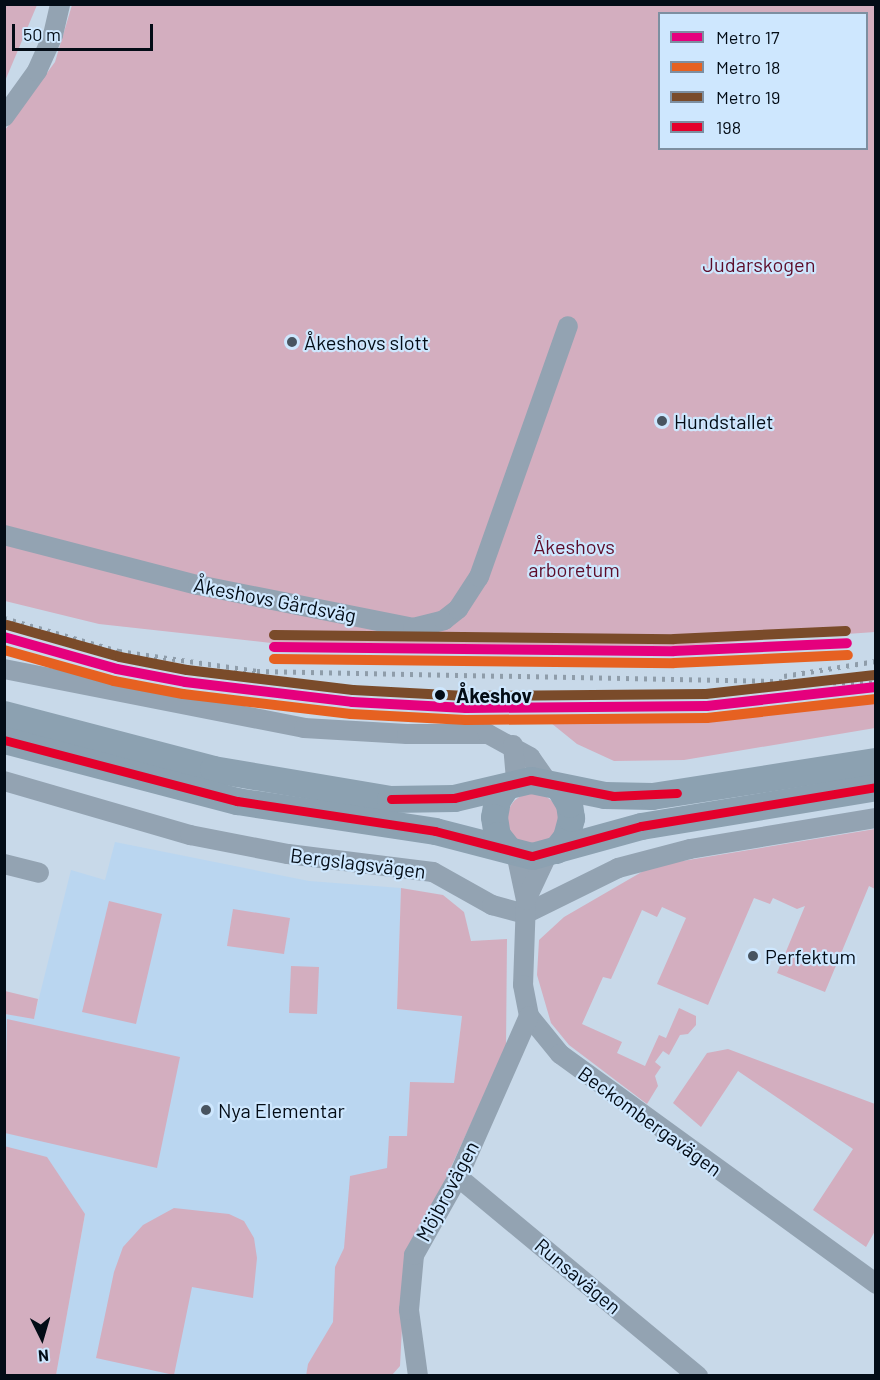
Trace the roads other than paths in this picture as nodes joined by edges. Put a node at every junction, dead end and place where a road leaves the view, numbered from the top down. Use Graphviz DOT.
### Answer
graph roads {
  1 [pos="60,4"];
  2 [pos="4,117"];
  3 [pos="568,326"];
  4 [pos="4,535"];
  5 [pos="4,669"];
  6 [pos="4,714"];
  7 [pos="4,740"];
  8 [pos="513,745"];
  9 [pos="876,761"];
  10 [pos="4,781"];
  11 [pos="553,783"];
  12 [pos="510,786"];
  13 [pos="876,787"];
  14 [pos="876,818"];
  15 [pos="512,851"];
  16 [pos="552,851"];
  17 [pos="4,864"];
  18 [pos="39,873"];
  19 [pos="525,907"];
  20 [pos="529,1016"];
  21 [pos="458,1177"];
  22 [pos="876,1284"];
  23 [pos="418,1376"];
  24 [pos="698,1376"];
  1 -- 2 [label="street"];
  3 -- 4 [label="street, Åkeshovs Gårdsväg"];
  5 -- 8 [label="street"];
  6 -- 12 [label="main road"];
  7 -- 15 [label="main road, Bergslagsvägen"];
  8 -- 11 [label="street"];
  8 -- 12 [label="street"];
  9 -- 11 [label="main road"];
  10 -- 19 [label="street, Bergslagsvägen"];
  11 -- 12 [label="main road"];
  11 -- 16 [label="main road"];
  12 -- 15 [label="main road"];
  13 -- 16 [label="main road, Bergslagsvägen"];
  14 -- 19 [label="street"];
  15 -- 16 [label="main road, Bergslagsvägen"];
  15 -- 19 [label="street"];
  16 -- 19 [label="street"];
  17 -- 18 [label="street"];
  19 -- 20 [label="street"];
  20 -- 21 [label="street, Möjbrovägen"];
  20 -- 22 [label="street, Beckombergavägen"];
  21 -- 23 [label="street, Möjbrovägen"];
  21 -- 24 [label="street, Runsavägen"];
}
